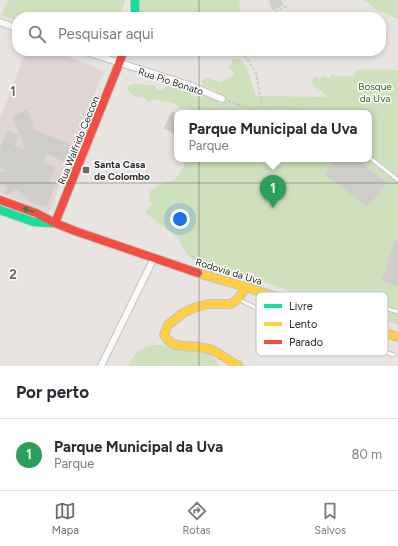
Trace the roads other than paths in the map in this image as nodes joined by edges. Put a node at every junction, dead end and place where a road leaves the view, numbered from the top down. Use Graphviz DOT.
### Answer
graph roads {
  1 [pos="135,0"];
  2 [pos="135,12"];
  3 [pos="0,22"];
  4 [pos="12,26"];
  5 [pos="97,56"];
  6 [pos="122,56"];
  7 [pos="119,64"];
  8 [pos="222,98"];
  9 [pos="372,159"];
  10 [pos="398,180"];
  11 [pos="0,200"];
  12 [pos="0,210"];
  13 [pos="55,223"];
  14 [pos="154,258"];
  15 [pos="246,287"];
  16 [pos="261,292"];
  17 [pos="238,299"];
  18 [pos="256,308"];
  19 [pos="388,309"];
  20 [pos="398,312"];
  21 [pos="388,334"];
  22 [pos="398,337"];
  23 [pos="388,352"];
  24 [pos="394,354"];
  25 [pos="101,366"];
  26 [pos="239,366"];
  1 -- 2 [label="street"];
  3 -- 4 [label="street"];
  5 -- 7 [label="street, Rua Pio Bonato"];
  6 -- 7 [label="street, Rua Walfrido Ceccon"];
  7 -- 8 [label="street, Rua Pio Bonato"];
  7 -- 13 [label="street, Rua Walfrido Ceccon"];
  9 -- 10 [label="lane"];
  13 -- 11 [label="street, Rodovia da Uva, one-way"];
  12 -- 13 [label="street, Rodovia da Uva"];
  13 -- 14 [label="street, Rodovia da Uva"];
  14 -- 15 [label="street, Rodovia da Uva"];
  14 -- 25 [label="street"];
  15 -- 16 [label="street, Rodovia da Uva"];
  15 -- 17 [label="street"];
  17 -- 18 [label="lane"];
  17 -- 26 [label="street"];
  19 -- 20 [label="lane"];
  21 -- 22 [label="street, Rodovia da Uva"];
  23 -- 24 [label="lane"];
}
